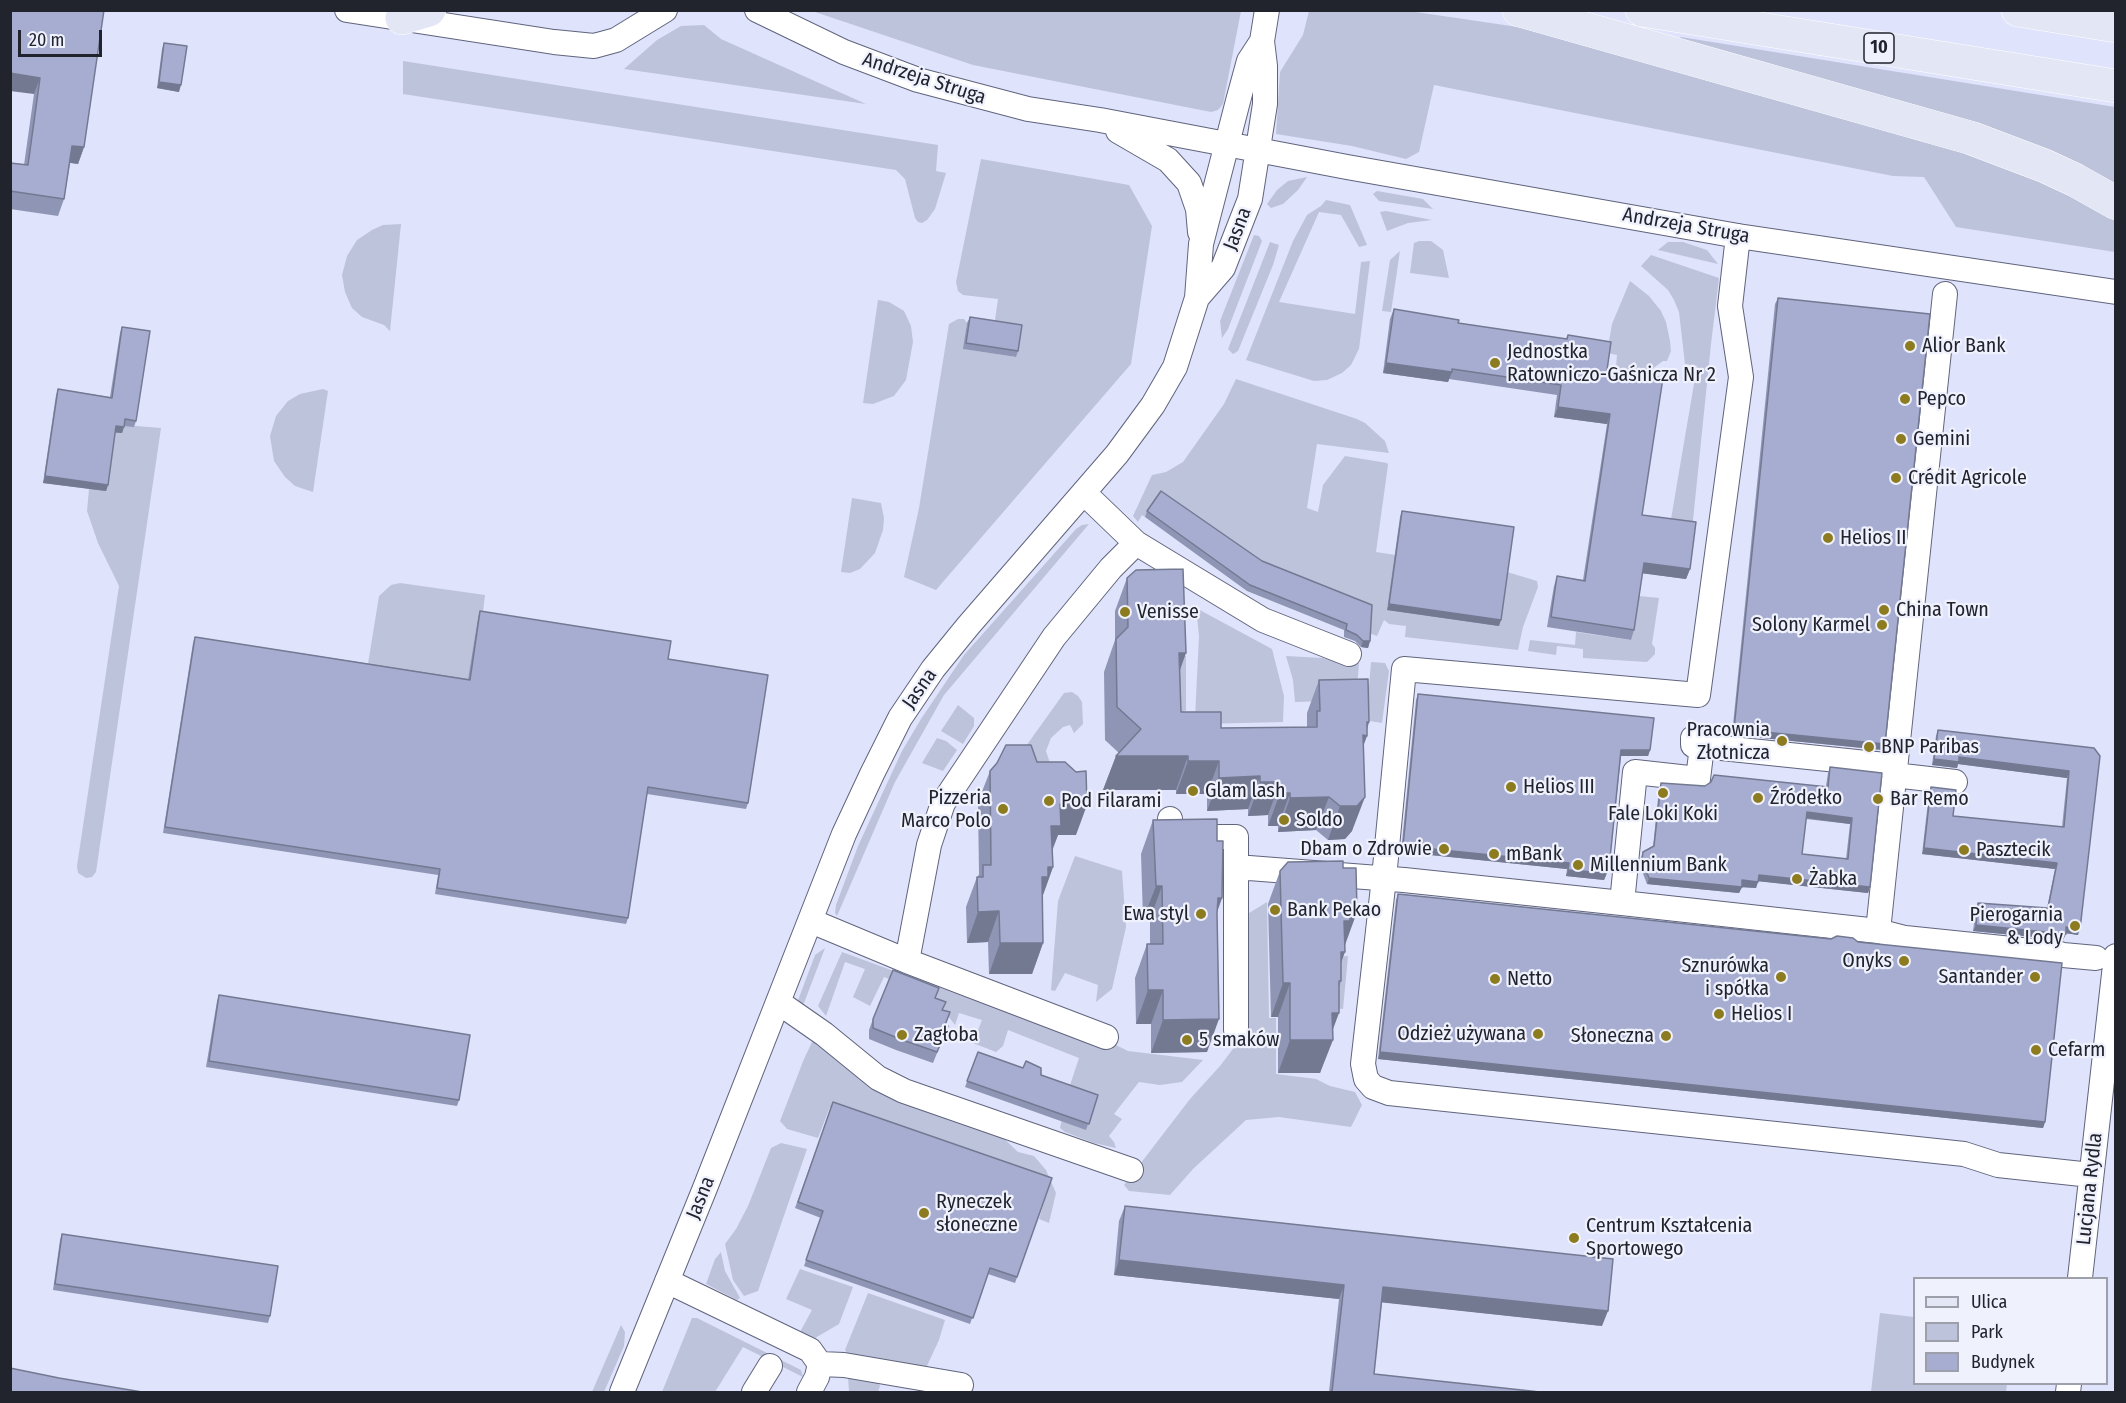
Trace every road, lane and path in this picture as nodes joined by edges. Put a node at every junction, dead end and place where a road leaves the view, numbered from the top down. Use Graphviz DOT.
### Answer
graph roads {
  1 [pos="347,10"];
  2 [pos="665,10"];
  3 [pos="757,10"];
  4 [pos="1267,10"];
  5 [pos="1519,10"];
  6 [pos="1642,10"];
  7 [pos="2018,10"];
  8 [pos="416,14"];
  9 [pos="2115,26"];
  10 [pos="1262,41"];
  11 [pos="2115,86"];
  12 [pos="1100,120"];
  13 [pos="1228,146"];
  14 [pos="1258,151"];
  15 [pos="2115,203"];
  16 [pos="1738,236"];
  17 [pos="1201,244"];
  18 [pos="2115,292"];
  19 [pos="1945,294"];
  20 [pos="1197,298"];
  21 [pos="1084,493"];
  22 [pos="1136,543"];
  23 [pos="1348,654"];
  24 [pos="1895,771"];
  25 [pos="1955,782"];
  26 [pos="1170,819"];
  27 [pos="1236,867"];
  28 [pos="1384,878"];
  29 [pos="1622,903"];
  30 [pos="811,921"];
  31 [pos="1878,931"];
  32 [pos="2106,957"];
  33 [pos="907,961"];
  34 [pos="778,1002"];
  35 [pos="1236,1030"];
  36 [pos="1106,1037"];
  37 [pos="2105,1147"];
  38 [pos="1131,1170"];
  39 [pos="2091,1175"];
  40 [pos="2080,1277"];
  41 [pos="667,1281"];
  42 [pos="820,1364"];
  43 [pos="770,1366"];
  44 [pos="961,1385"];
  45 [pos="622,1392"];
  46 [pos="754,1392"];
  47 [pos="809,1392"];
  1 -- 8 [label="street"];
  2 -- 8 [label="street"];
  3 -- 12 [label="street, Andrzeja Struga"];
  4 -- 10 [label="street"];
  5 -- 15 [label="main road"];
  6 -- 11 [label="main road, 10"];
  7 -- 9 [label="main road"];
  10 -- 13 [label="street"];
  10 -- 14 [label="street"];
  12 -- 13 [label="street, Andrzeja Struga"];
  12 -- 17 [label="street, Andrzeja Struga"];
  13 -- 14 [label="street, Andrzeja Struga"];
  13 -- 17 [label="street, Jasna"];
  14 -- 16 [label="street, Andrzeja Struga"];
  14 -- 20 [label="street, Jasna"];
  16 -- 18 [label="street, Andrzeja Struga"];
  16 -- 28 [label="street"];
  17 -- 20 [label="street, Jasna"];
  19 -- 24 [label="street"];
  20 -- 21 [label="street, Jasna"];
  21 -- 22 [label="street"];
  21 -- 30 [label="street, Jasna"];
  22 -- 23 [label="street"];
  22 -- 33 [label="street"];
  24 -- 25 [label="street"];
  24 -- 29 [label="street"];
  24 -- 31 [label="street"];
  26 -- 27 [label="street"];
  27 -- 28 [label="street"];
  27 -- 35 [label="street"];
  28 -- 29 [label="street"];
  28 -- 39 [label="street"];
  29 -- 31 [label="street"];
  30 -- 33 [label="street"];
  30 -- 34 [label="street, Jasna"];
  31 -- 32 [label="street"];
  32 -- 37 [label="street, Lucjana Rydla"];
  33 -- 36 [label="street"];
  34 -- 38 [label="street"];
  34 -- 41 [label="street, Jasna"];
  37 -- 39 [label="street, Lucjana Rydla"];
  39 -- 40 [label="street, Lucjana Rydla"];
  41 -- 42 [label="street"];
  41 -- 45 [label="street, Jasna"];
  42 -- 44 [label="street"];
  42 -- 47 [label="street"];
  43 -- 46 [label="street"];
}
